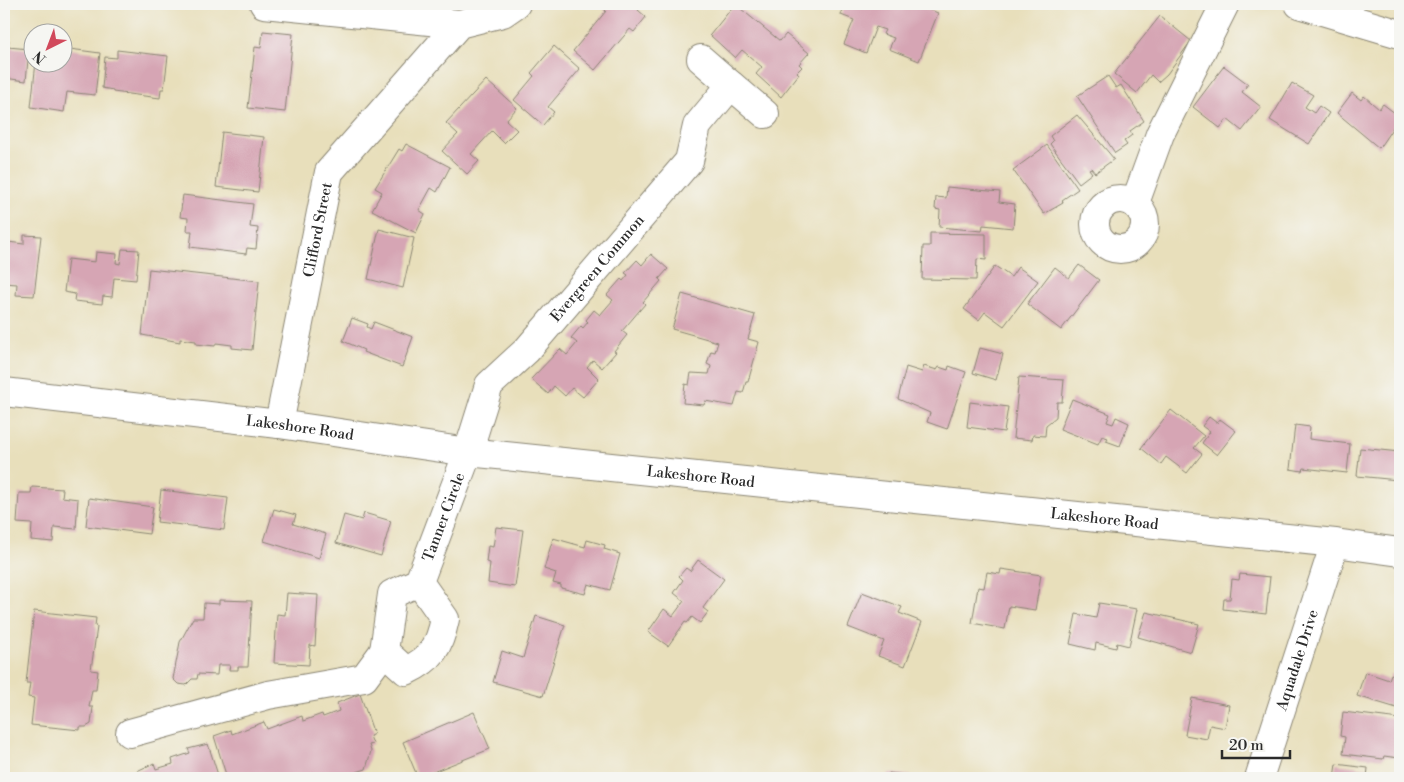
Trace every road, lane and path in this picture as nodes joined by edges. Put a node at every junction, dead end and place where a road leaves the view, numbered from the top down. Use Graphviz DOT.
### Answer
graph roads {
  1 [pos="264,4"];
  2 [pos="516,4"];
  3 [pos="1225,4"];
  4 [pos="1299,4"];
  5 [pos="459,24"];
  6 [pos="1400,34"];
  7 [pos="701,59"];
  8 [pos="732,85"];
  9 [pos="765,114"];
  10 [pos="1135,203"];
  11 [pos="4,392"];
  12 [pos="279,424"];
  13 [pos="468,452"];
  14 [pos="1335,543"];
  15 [pos="1400,552"];
  16 [pos="419,582"];
  17 [pos="384,651"];
  18 [pos="130,733"];
  19 [pos="1258,778"];
  1 -- 5 [label="street"];
  2 -- 5 [label="street"];
  3 -- 10 [label="street"];
  4 -- 6 [label="street"];
  5 -- 12 [label="street, Clifford Street"];
  7 -- 8 [label="street"];
  8 -- 9 [label="street"];
  8 -- 13 [label="street, Evergreen Common"];
  11 -- 12 [label="street, Lakeshore Road"];
  12 -- 13 [label="street, Lakeshore Road"];
  13 -- 14 [label="street, Lakeshore Road"];
  13 -- 16 [label="street, Tanner Circle"];
  14 -- 15 [label="street, Lakeshore Road"];
  14 -- 19 [label="street, Aquadale Drive"];
  16 -- 17 [label="street"];
  16 -- 17 [label="street"];
  17 -- 18 [label="street"];
}
